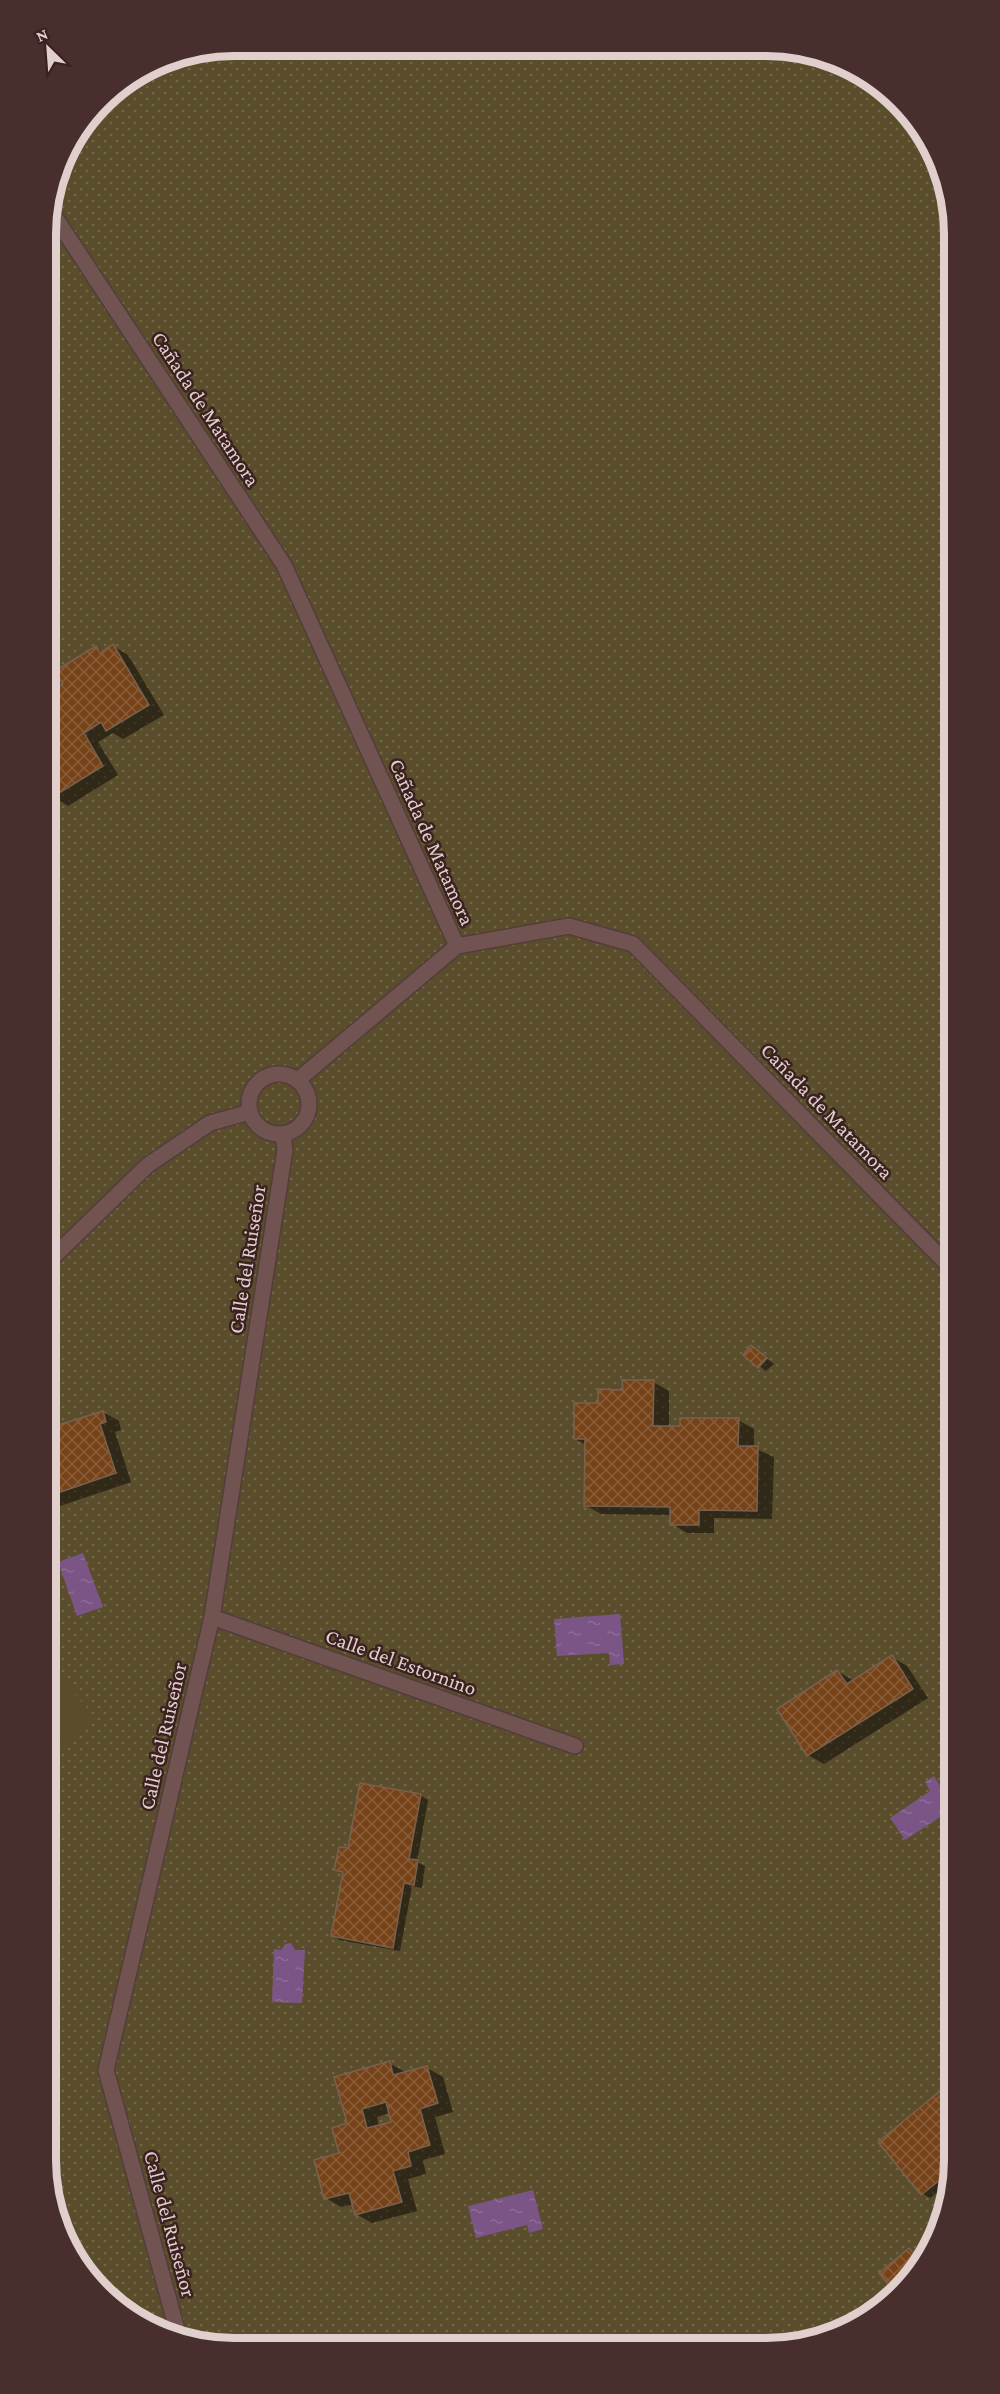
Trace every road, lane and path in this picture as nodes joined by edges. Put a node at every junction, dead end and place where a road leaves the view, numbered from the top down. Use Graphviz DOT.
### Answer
graph roads {
  1 [pos="56,219"];
  2 [pos="456,946"];
  3 [pos="299,1080"];
  4 [pos="250,1112"];
  5 [pos="283,1135"];
  6 [pos="56,1253"];
  7 [pos="944,1261"];
  8 [pos="212,1617"];
  9 [pos="575,1746"];
  10 [pos="178,2330"];
  1 -- 2 [label="street, Cañada de Matamora"];
  2 -- 3 [label="street"];
  2 -- 7 [label="street, Cañada de Matamora"];
  3 -- 4 [label="street"];
  3 -- 5 [label="street"];
  4 -- 5 [label="street"];
  4 -- 6 [label="street"];
  5 -- 8 [label="street, Calle del Ruiseñor"];
  8 -- 9 [label="street, Calle del Estornino"];
  8 -- 10 [label="street, Calle del Ruiseñor"];
}
